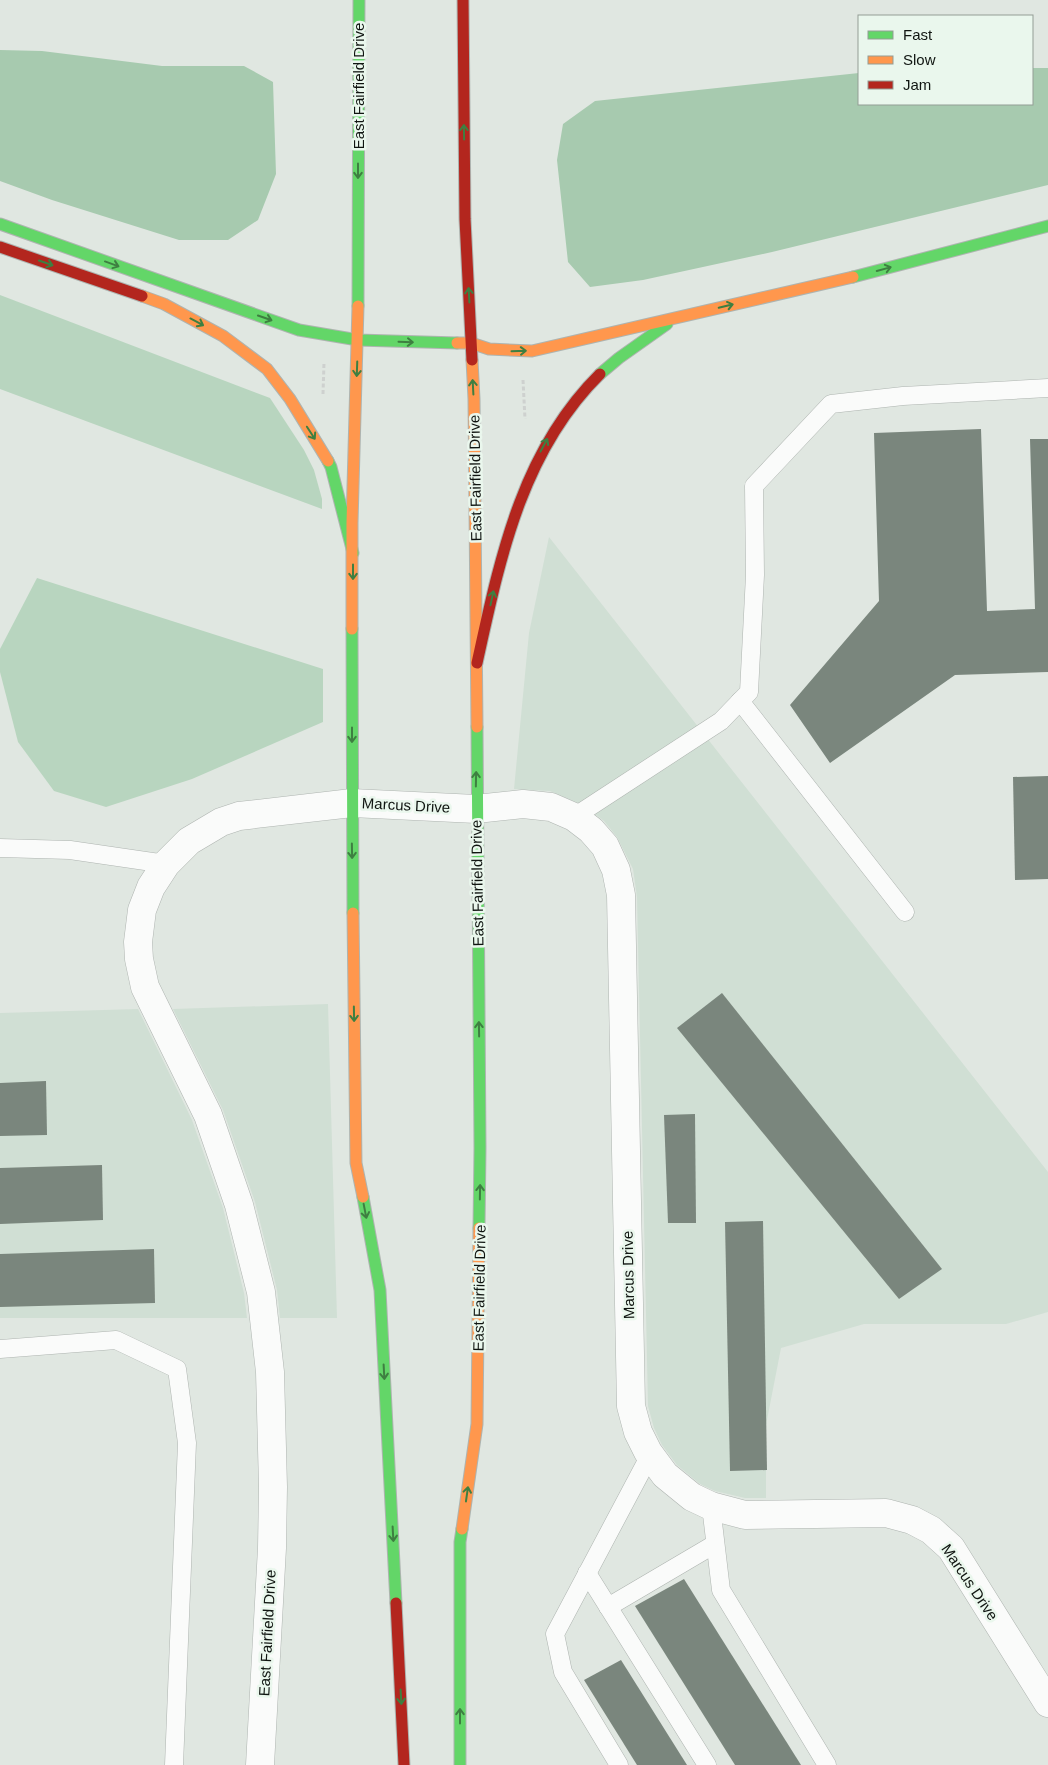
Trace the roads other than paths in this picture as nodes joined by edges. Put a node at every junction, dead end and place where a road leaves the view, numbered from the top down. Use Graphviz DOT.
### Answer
graph roads {
  1 [pos="359,0"];
  2 [pos="463,0"];
  3 [pos="0,224"];
  4 [pos="1048,226"];
  5 [pos="0,247"];
  6 [pos="679,317"];
  7 [pos="358,340"];
  8 [pos="471,343"];
  9 [pos="1048,388"];
  10 [pos="353,553"];
  11 [pos="478,663"];
  12 [pos="740,701"];
  13 [pos="352,802"];
  14 [pos="476,808"];
  15 [pos="574,817"];
  16 [pos="0,848"];
  17 [pos="166,864"];
  18 [pos="905,912"];
  19 [pos="0,1349"];
  20 [pos="650,1455"];
  21 [pos="711,1506"];
  22 [pos="715,1544"];
  23 [pos="587,1573"];
  24 [pos="608,1607"];
  25 [pos="1048,1703"];
  26 [pos="174,1765"];
  27 [pos="260,1765"];
  28 [pos="404,1765"];
  29 [pos="460,1765"];
  30 [pos="619,1765"];
  31 [pos="708,1765"];
  32 [pos="827,1765"];
  1 -- 7 [label="main road, East Fairfield Drive, one-way"];
  8 -- 2 [label="main road, East Fairfield Drive, one-way"];
  3 -- 7 [label="main road, one-way"];
  6 -- 4 [label="main road, one-way"];
  5 -- 10 [label="main road, one-way"];
  8 -- 6 [label="main road, one-way"];
  11 -- 6 [label="main road, one-way"];
  7 -- 8 [label="main road, one-way"];
  7 -- 10 [label="main road, East Fairfield Drive, one-way"];
  11 -- 8 [label="main road, East Fairfield Drive, one-way"];
  9 -- 12 [label="lane"];
  10 -- 13 [label="main road, East Fairfield Drive, one-way"];
  14 -- 11 [label="main road, East Fairfield Drive, one-way"];
  12 -- 15 [label="lane"];
  12 -- 18 [label="lane"];
  13 -- 14 [label="street, Marcus Drive"];
  13 -- 17 [label="street, East Fairfield Drive"];
  13 -- 28 [label="main road, East Fairfield Drive, one-way"];
  14 -- 15 [label="street, Marcus Drive"];
  29 -- 14 [label="main road, East Fairfield Drive, one-way"];
  15 -- 20 [label="street, Marcus Drive"];
  16 -- 17 [label="lane"];
  17 -- 27 [label="street, East Fairfield Drive"];
  19 -- 26 [label="lane"];
  20 -- 21 [label="street, Marcus Drive"];
  20 -- 23 [label="lane"];
  21 -- 22 [label="lane"];
  21 -- 25 [label="street, Marcus Drive"];
  22 -- 24 [label="lane"];
  22 -- 32 [label="lane"];
  23 -- 24 [label="lane"];
  23 -- 30 [label="lane"];
  24 -- 31 [label="lane"];
}
